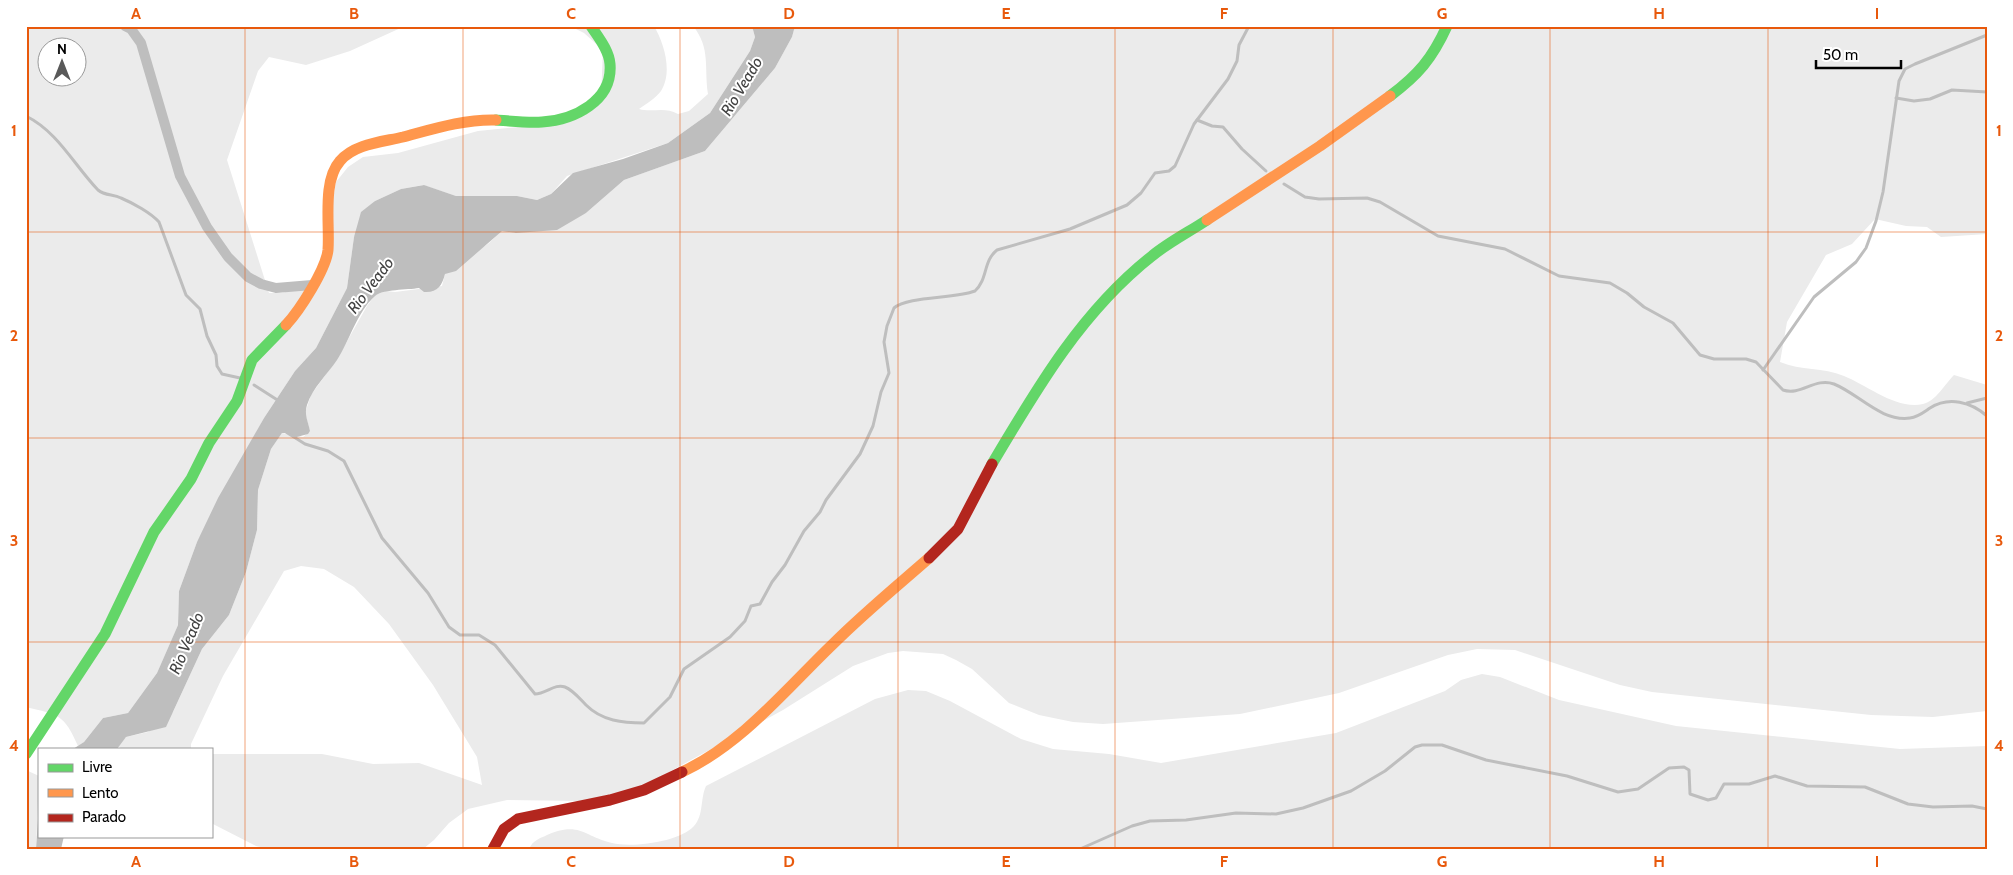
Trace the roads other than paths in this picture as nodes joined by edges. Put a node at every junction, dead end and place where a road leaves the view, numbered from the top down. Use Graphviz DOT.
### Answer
graph roads {
  1 [pos="125,26"];
  2 [pos="591,26"];
  3 [pos="1447,26"];
  4 [pos="312,285"];
  5 [pos="26,754"];
  6 [pos="493,849"];
  1 -- 4 [label="street"];
  2 -- 4 [label="street"];
  3 -- 6 [label="street"];
  4 -- 5 [label="street"];
}
